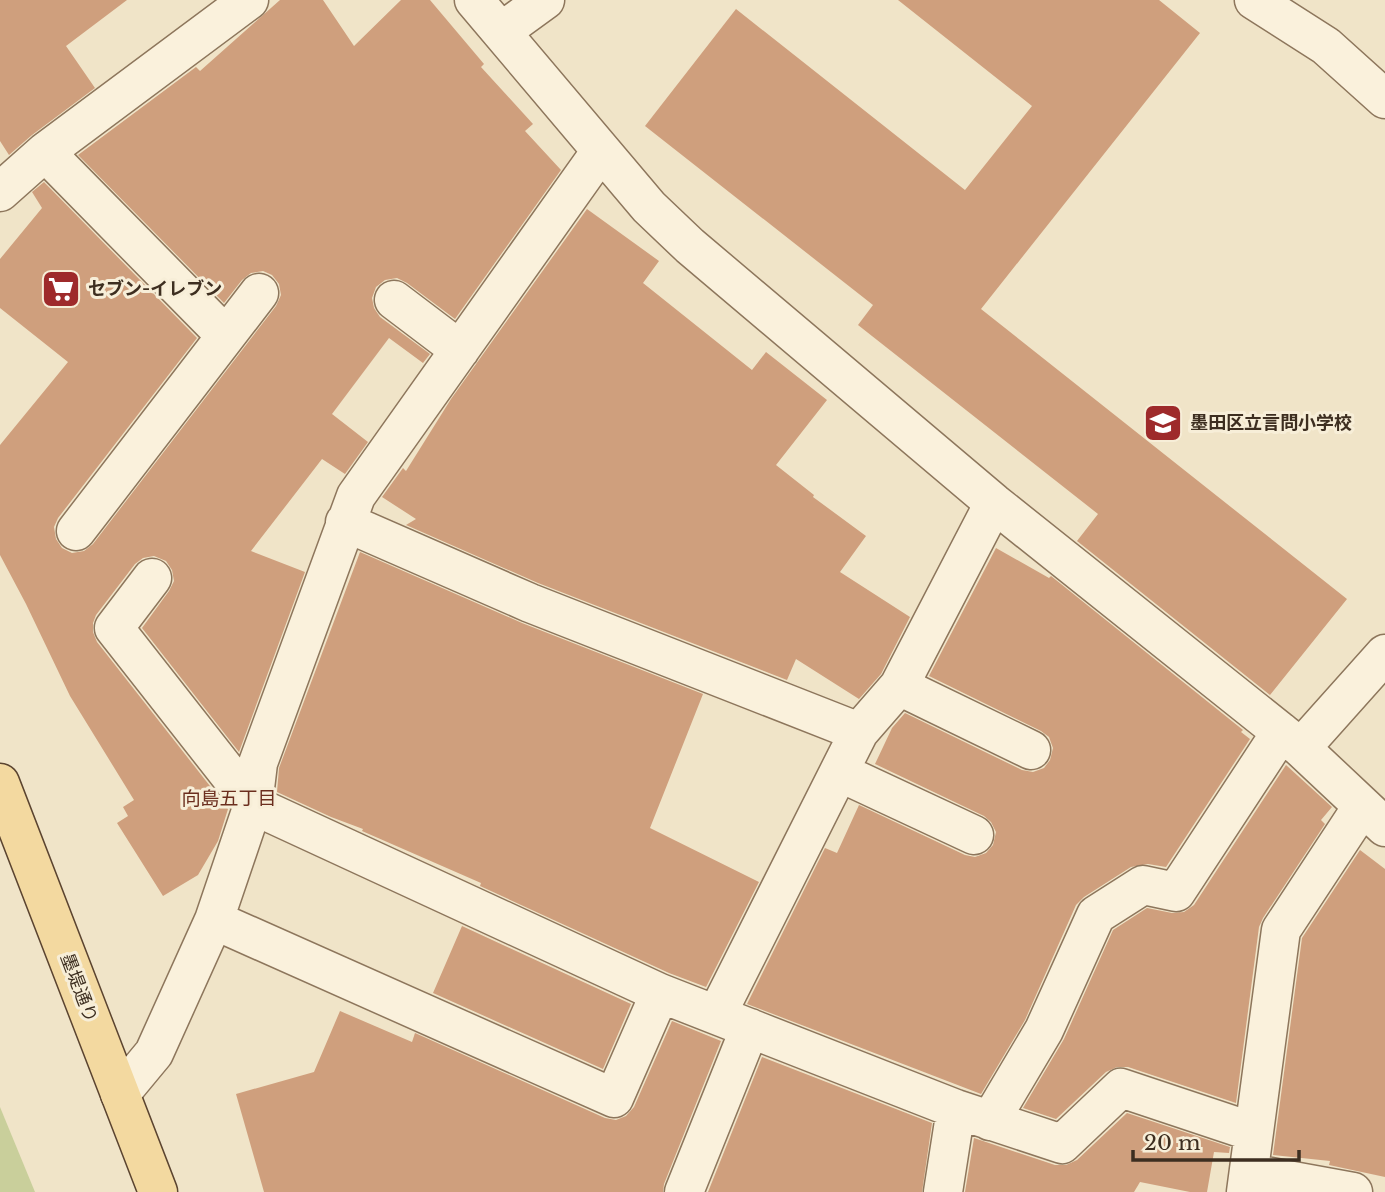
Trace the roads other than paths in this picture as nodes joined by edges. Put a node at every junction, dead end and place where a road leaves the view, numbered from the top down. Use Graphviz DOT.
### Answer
graph roads {
  1 [pos="249,0"];
  2 [pos="474,0"];
  3 [pos="545,0"];
  4 [pos="1254,0"];
  5 [pos="500,32"];
  6 [pos="1385,99"];
  7 [pos="601,151"];
  8 [pos="45,152"];
  9 [pos="0,192"];
  10 [pos="259,293"];
  11 [pos="394,300"];
  12 [pos="225,335"];
  13 [pos="460,350"];
  14 [pos="994,503"];
  15 [pos="345,522"];
  16 [pos="76,531"];
  17 [pos="152,578"];
  18 [pos="1385,654"];
  19 [pos="899,687"];
  20 [pos="859,732"];
  21 [pos="1291,740"];
  22 [pos="1031,750"];
  23 [pos="839,772"];
  24 [pos="0,783"];
  25 [pos="253,805"];
  26 [pos="1373,817"];
  27 [pos="974,835"];
  28 [pos="214,920"];
  29 [pos="660,993"];
  30 [pos="734,1021"];
  31 [pos="120,1094"];
  32 [pos="973,1115"];
  33 [pos="1253,1132"];
  34 [pos="1248,1183"];
  35 [pos="158,1192"];
  36 [pos="684,1192"];
  37 [pos="943,1192"];
  38 [pos="1353,1192"];
  1 -- 8 [label="street"];
  2 -- 5 [label="street"];
  3 -- 5 [label="street"];
  4 -- 6 [label="street"];
  5 -- 7 [label="street"];
  7 -- 13 [label="street"];
  7 -- 14 [label="street"];
  8 -- 9 [label="street"];
  8 -- 12 [label="street"];
  10 -- 12 [label="street"];
  11 -- 13 [label="street"];
  12 -- 16 [label="street"];
  13 -- 15 [label="street"];
  14 -- 19 [label="street"];
  14 -- 21 [label="street"];
  15 -- 20 [label="street"];
  15 -- 25 [label="street"];
  17 -- 25 [label="street"];
  18 -- 21 [label="street"];
  19 -- 20 [label="street"];
  19 -- 22 [label="street"];
  20 -- 23 [label="street"];
  21 -- 26 [label="street"];
  21 -- 32 [label="street"];
  23 -- 27 [label="street"];
  23 -- 30 [label="street"];
  24 -- 31 [label="main road, 墨堤通り"];
  25 -- 28 [label="street"];
  25 -- 29 [label="street"];
  26 -- 33 [label="street"];
  28 -- 29 [label="street"];
  28 -- 31 [label="street"];
  29 -- 30 [label="street"];
  30 -- 32 [label="street"];
  30 -- 36 [label="street"];
  31 -- 35 [label="main road, 墨堤通り"];
  32 -- 33 [label="street"];
  32 -- 37 [label="street"];
  33 -- 34 [label="street"];
  34 -- 38 [label="street"];
}
